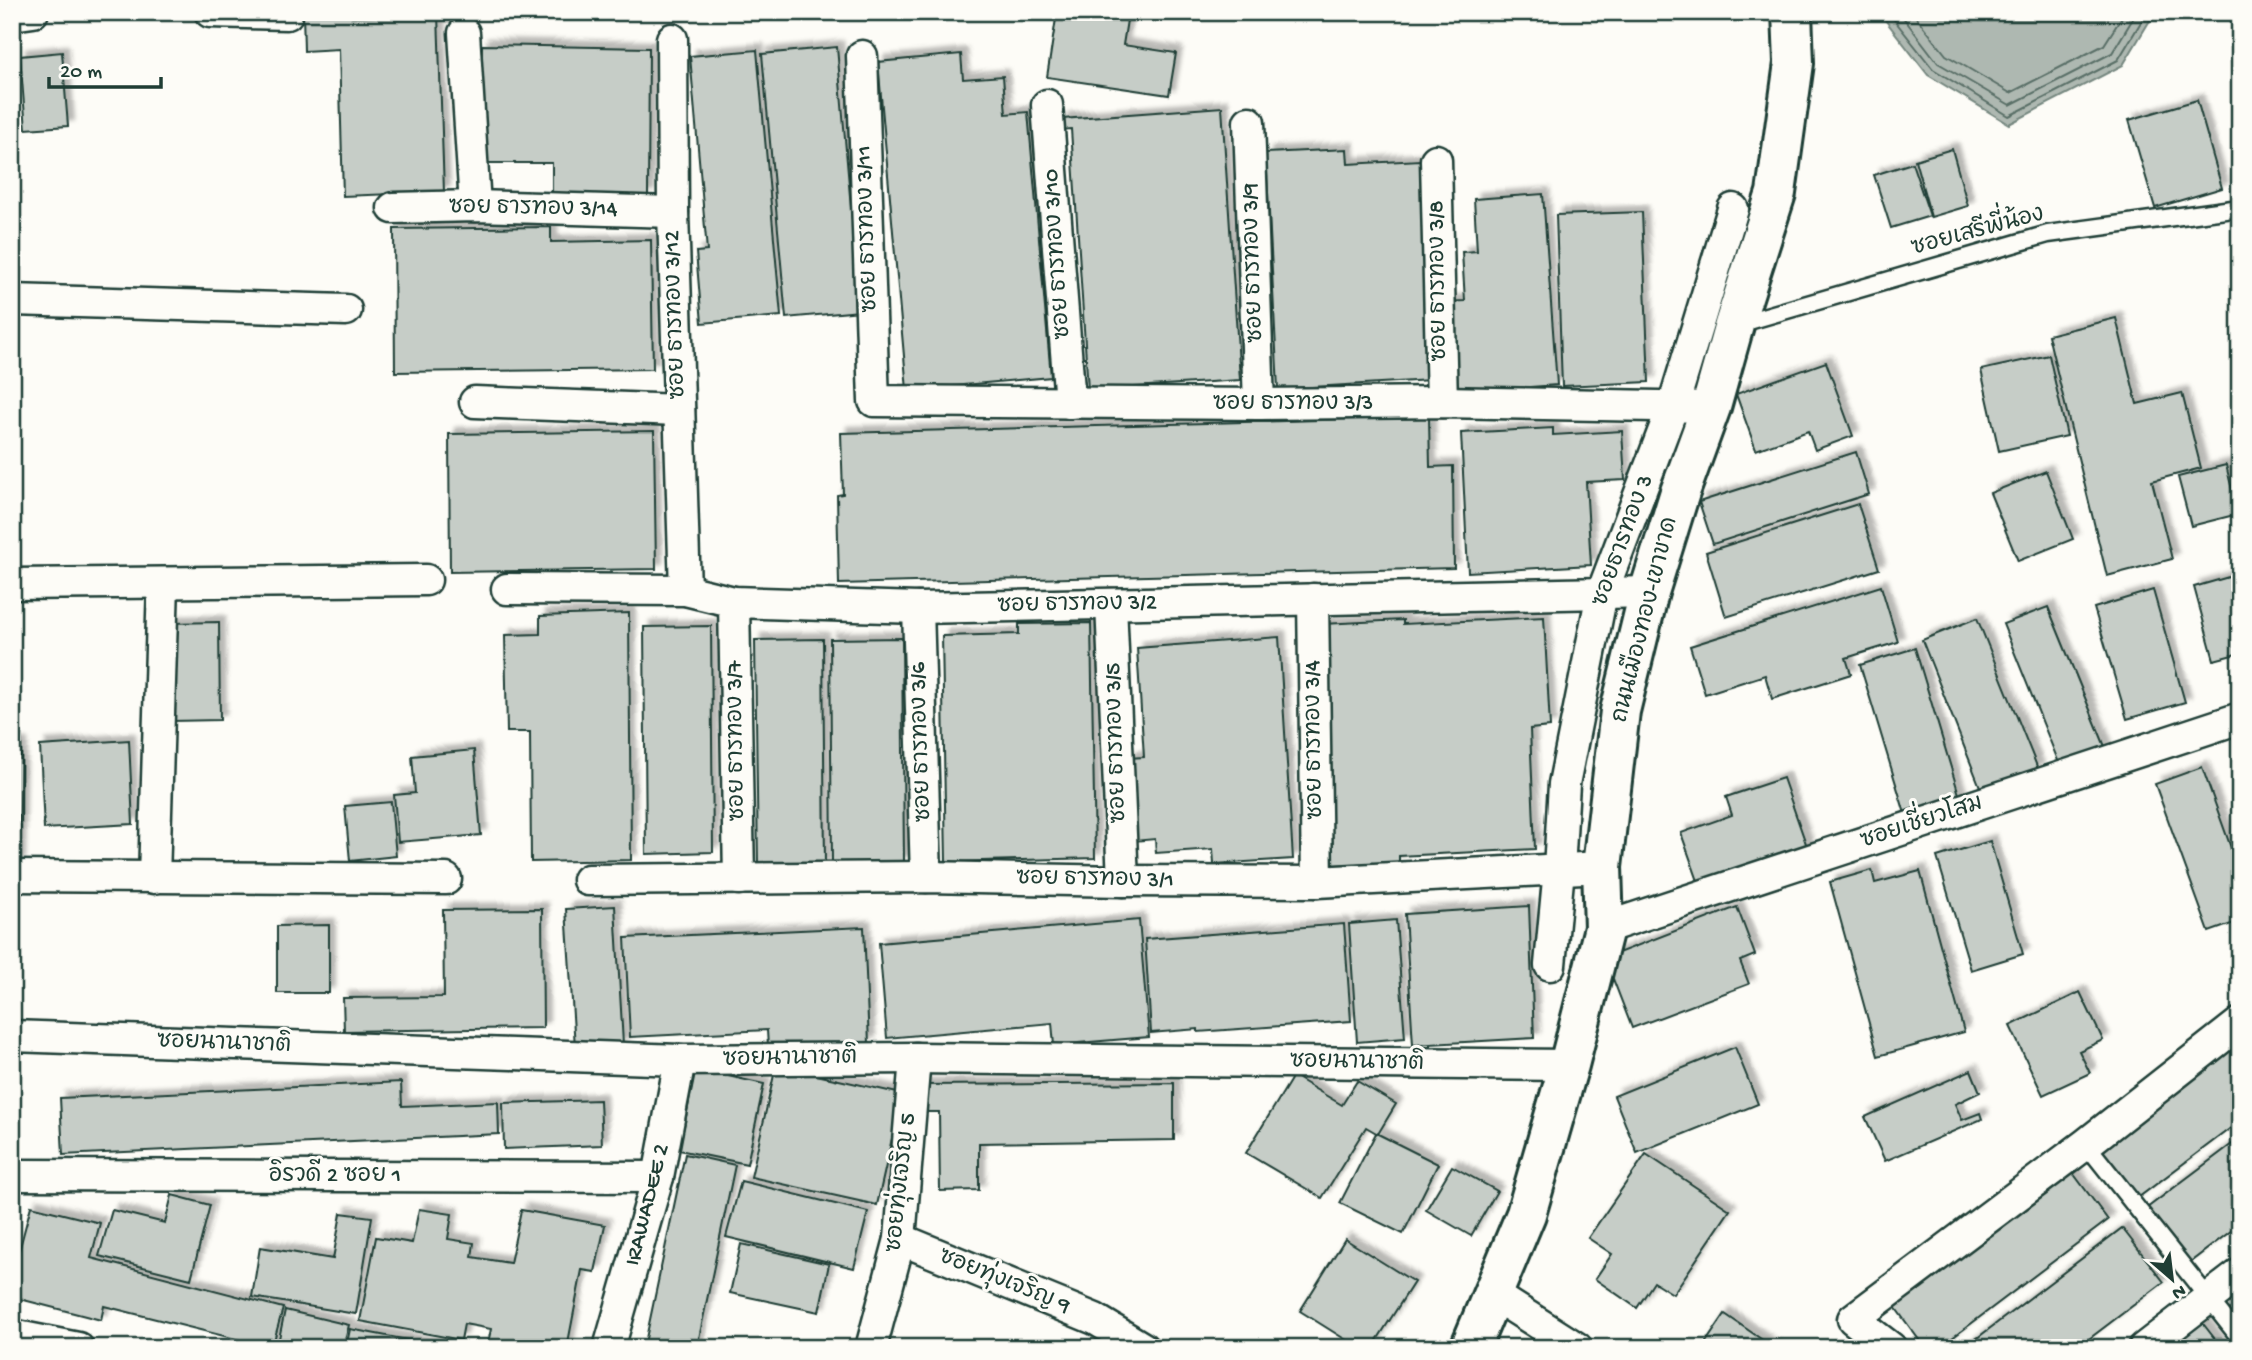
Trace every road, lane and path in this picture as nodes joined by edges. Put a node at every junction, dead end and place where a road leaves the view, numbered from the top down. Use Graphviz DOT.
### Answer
graph roads {
  1 [pos="33,12"];
  2 [pos="210,12"];
  3 [pos="1792,12"];
  4 [pos="287,14"];
  5 [pos="12,15"];
  6 [pos="464,33"];
  7 [pos="672,39"];
  8 [pos="862,57"];
  9 [pos="1047,105"];
  10 [pos="1249,122"];
  11 [pos="1436,160"];
  12 [pos="475,206"];
  13 [pos="393,208"];
  14 [pos="2240,208"];
  15 [pos="1733,209"];
  16 [pos="673,212"];
  17 [pos="12,300"];
  18 [pos="346,310"];
  19 [pos="1734,325"];
  20 [pos="874,401"];
  21 [pos="475,402"];
  22 [pos="1442,402"];
  23 [pos="1070,403"];
  24 [pos="1259,404"];
  25 [pos="1673,406"];
  26 [pos="1711,407"];
  27 [pos="679,410"];
  28 [pos="426,580"];
  29 [pos="163,583"];
  30 [pos="12,584"];
  31 [pos="507,589"];
  32 [pos="685,590"];
  33 [pos="1649,592"];
  34 [pos="1602,593"];
  35 [pos="1312,599"];
  36 [pos="734,602"];
  37 [pos="1111,604"];
  38 [pos="918,608"];
  39 [pos="2240,718"];
  40 [pos="1602,867"];
  41 [pos="1559,869"];
  42 [pos="12,876"];
  43 [pos="926,877"];
  44 [pos="154,878"];
  45 [pos="446,879"];
  46 [pos="739,879"];
  47 [pos="587,880"];
  48 [pos="1123,881"];
  49 [pos="1317,882"];
  50 [pos="1604,928"];
  51 [pos="1550,965"];
  52 [pos="2240,1023"];
  53 [pos="12,1036"];
  54 [pos="915,1058"];
  55 [pos="680,1060"];
  56 [pos="1569,1065"];
  57 [pos="2087,1144"];
  58 [pos="12,1175"];
  59 [pos="659,1177"];
  60 [pos="900,1239"];
  61 [pos="2240,1274"];
  62 [pos="1494,1295"];
  63 [pos="2209,1297"];
  64 [pos="12,1335"];
  65 [pos="2240,1338"];
  66 [pos="78,1348"];
  67 [pos="609,1348"];
  68 [pos="871,1348"];
  69 [pos="1143,1348"];
  70 [pos="1470,1348"];
  71 [pos="1577,1348"];
  72 [pos="1891,1348"];
  73 [pos="2144,1348"];
  1 -- 5 [label="street"];
  2 -- 4 [label="street"];
  3 -- 19 [label="street, ถนนเมืองทอง-เขาขาด"];
  6 -- 12 [label="street"];
  7 -- 16 [label="street, ซอย ธารทอง 3/12"];
  8 -- 20 [label="street, ซอย ธารทอง 3/11"];
  9 -- 23 [label="street, ซอย ธารทอง 3/10"];
  10 -- 24 [label="street, ซอย ธารทอง 3/9"];
  11 -- 22 [label="street, ซอย ธารทอง 3/8"];
  12 -- 13 [label="street, ซอย ธารทอง 3/14"];
  12 -- 16 [label="street, ซอย ธารทอง 3/14"];
  14 -- 19 [label="lane, ซอยเสรีพี่น้อง"];
  15 -- 25 [label="street, ซอยธารทอง 3"];
  16 -- 27 [label="street, ซอย ธารทอง 3/12"];
  17 -- 18 [label="street"];
  19 -- 26 [label="street, ถนนเมืองทอง-เขาขาด"];
  20 -- 23 [label="street, ซอย ธารทอง 3/3"];
  21 -- 27 [label="street"];
  22 -- 24 [label="street, ซอย ธารทอง 3/3"];
  22 -- 25 [label="street, ซอย ธารทอง 3/3"];
  23 -- 24 [label="street, ซอย ธารทอง 3/3"];
  25 -- 26 [label="street, ซอย ธารทอง 3/3"];
  25 -- 34 [label="street, ซอยธารทอง 3"];
  26 -- 33 [label="street, ถนนเมืองทอง-เขาขาด"];
  27 -- 32 [label="street, ซอย ธารทอง 3/12"];
  28 -- 29 [label="street"];
  29 -- 30 [label="street"];
  29 -- 44 [label="street"];
  31 -- 32 [label="street, ซอย ธารทอง 3/2"];
  32 -- 36 [label="street, ซอย ธารทอง 3/2"];
  33 -- 34 [label="street, ซอย ธารทอง 3/2"];
  33 -- 40 [label="street, ถนนเมืองทอง-เขาขาด"];
  34 -- 35 [label="street, ซอย ธารทอง 3/2"];
  34 -- 41 [label="street, ซอยธารทอง 3"];
  35 -- 37 [label="street, ซอย ธารทอง 3/2"];
  35 -- 49 [label="street, ซอย ธารทอง 3/4"];
  36 -- 38 [label="street, ซอย ธารทอง 3/2"];
  36 -- 46 [label="street, ซอย ธารทอง 3/7"];
  37 -- 38 [label="street, ซอย ธารทอง 3/2"];
  37 -- 48 [label="street, ซอย ธารทอง 3/5"];
  38 -- 43 [label="street, ซอย ธารทอง 3/6"];
  39 -- 50 [label="street, ซอยเชี่ยวโสม"];
  40 -- 41 [label="street, ซอย ธารทอง 3/1"];
  40 -- 50 [label="street, ถนนเมืองทอง-เขาขาด"];
  41 -- 49 [label="street, ซอย ธารทอง 3/1"];
  41 -- 51 [label="street, ซอยธารทอง 3"];
  42 -- 44 [label="street"];
  43 -- 46 [label="street, ซอย ธารทอง 3/1"];
  43 -- 48 [label="street, ซอย ธารทอง 3/1"];
  44 -- 45 [label="street"];
  46 -- 47 [label="street, ซอย ธารทอง 3/1"];
  48 -- 49 [label="street, ซอย ธารทอง 3/1"];
  50 -- 56 [label="street, ถนนเมืองทอง-เขาขาด"];
  52 -- 57 [label="street"];
  53 -- 55 [label="street, ซอยนานาชาติ"];
  54 -- 55 [label="street, ซอยนานาชาติ"];
  54 -- 56 [label="street, ซอยนานาชาติ"];
  54 -- 60 [label="street, ซอยทุ่งเจริญ 5"];
  55 -- 59 [label="street, IRAWADEE 2"];
  56 -- 62 [label="street, ถนนเมืองทอง-เขาขาด"];
  57 -- 63 [label="lane"];
  57 -- 72 [label="street"];
  58 -- 59 [label="street, อิรวดี 2 ซอย 1"];
  59 -- 67 [label="street, IRAWADEE 2"];
  60 -- 68 [label="street, ซอยทุ่งเจริญ 5"];
  60 -- 69 [label="street, ซอยทุ่งเจริญ 9"];
  61 -- 63 [label="street"];
  62 -- 70 [label="street, ถนนเมืองทอง-เขาขาด"];
  62 -- 71 [label="street"];
  63 -- 65 [label="lane"];
  63 -- 73 [label="street"];
  64 -- 66 [label="street"];
}
